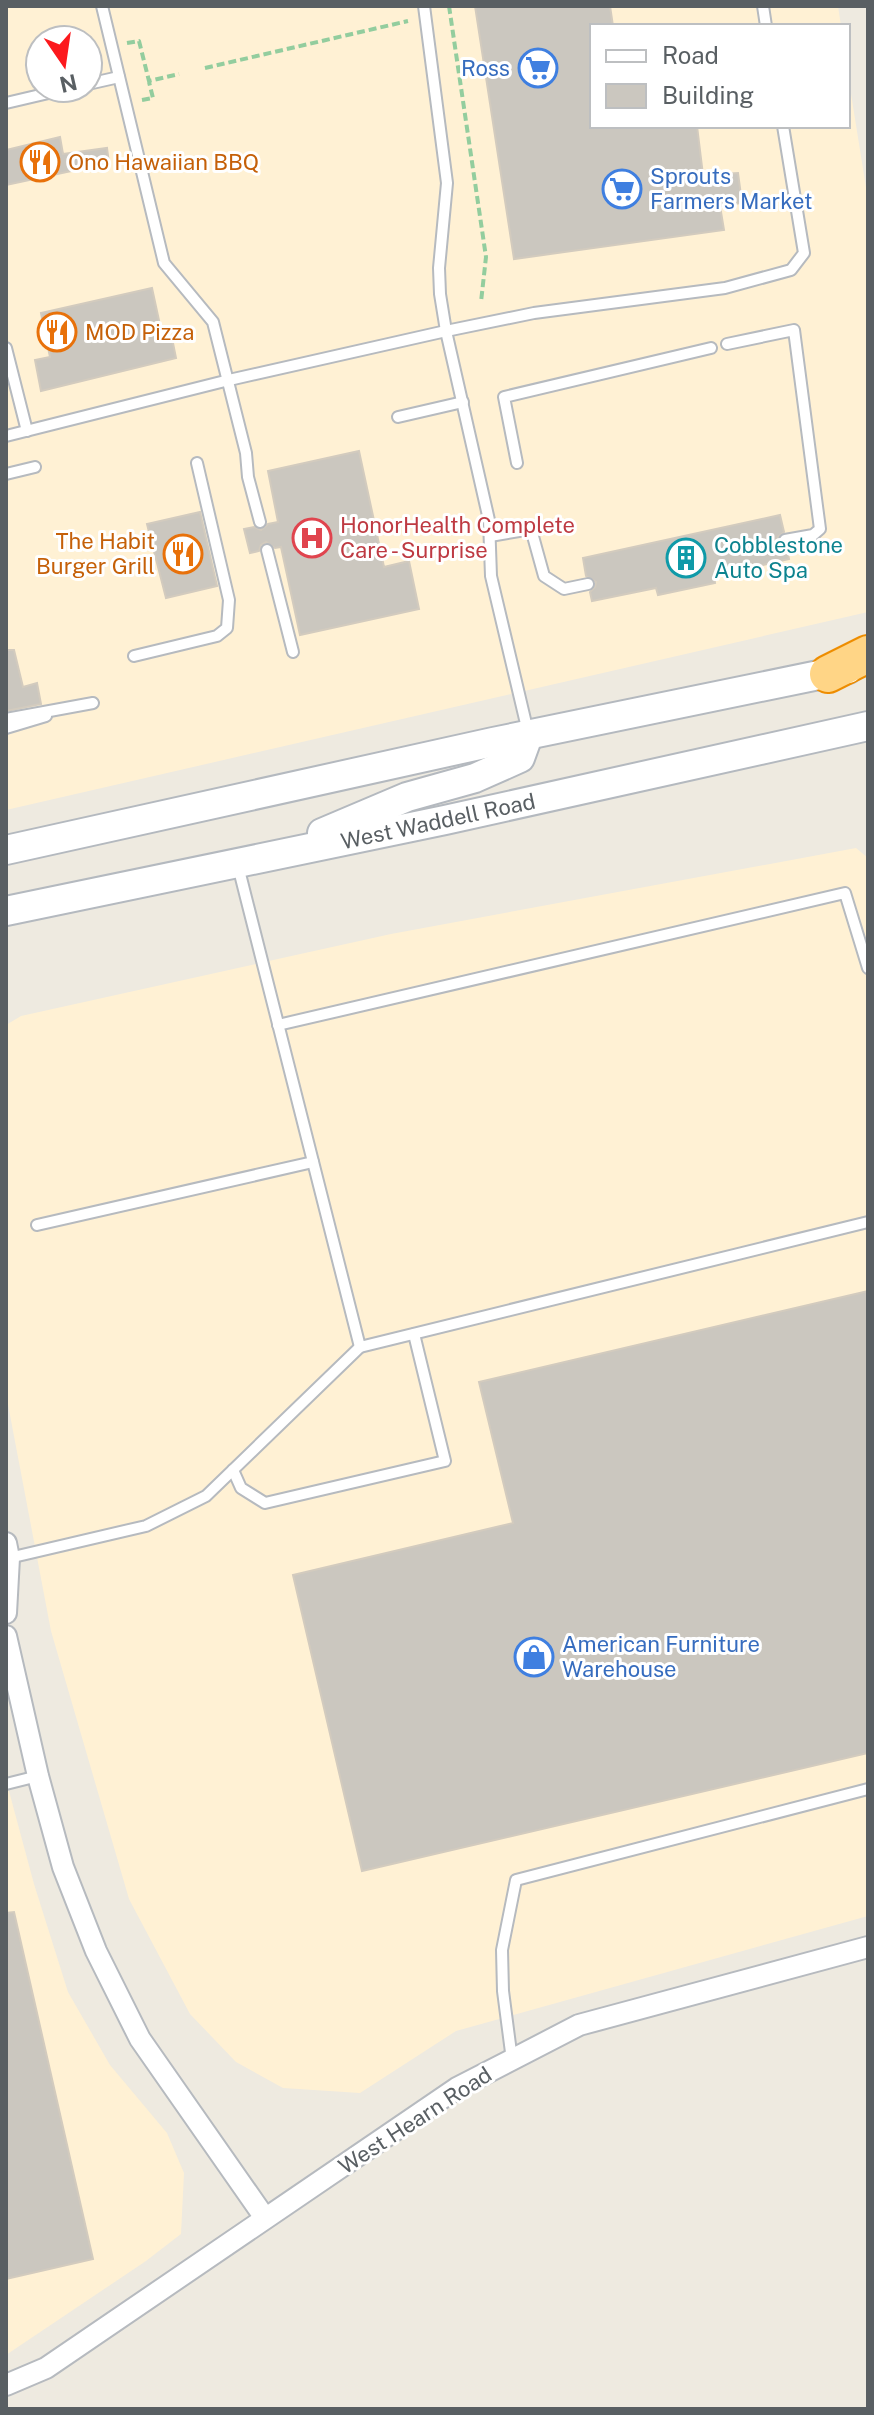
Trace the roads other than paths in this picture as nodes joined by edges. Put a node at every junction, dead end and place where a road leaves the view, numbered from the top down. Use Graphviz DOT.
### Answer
graph roads {
  1 [pos="102,6"];
  2 [pos="424,6"];
  3 [pos="119,77"];
  4 [pos="104,80"];
  5 [pos="783,128"];
  6 [pos="446,331"];
  7 [pos="727,344"];
  8 [pos="6,348"];
  9 [pos="711,348"];
  10 [pos="229,380"];
  11 [pos="12,393"];
  12 [pos="463,402"];
  13 [pos="398,417"];
  14 [pos="27,431"];
  15 [pos="6,436"];
  16 [pos="197,463"];
  17 [pos="517,463"];
  18 [pos="35,467"];
  19 [pos="6,474"];
  20 [pos="260,522"];
  21 [pos="490,536"];
  22 [pos="785,540"];
  23 [pos="267,550"];
  24 [pos="588,584"];
  25 [pos="293,652"];
  26 [pos="868,654"];
  27 [pos="134,656"];
  28 [pos="868,665"];
  29 [pos="828,674"];
  30 [pos="93,703"];
  31 [pos="61,710"];
  32 [pos="6,719"];
  33 [pos="868,726"];
  34 [pos="6,728"];
  35 [pos="528,736"];
  36 [pos="6,850"];
  37 [pos="267,858"];
  38 [pos="237,864"];
  39 [pos="6,911"];
  40 [pos="868,968"];
  41 [pos="278,1025"];
  42 [pos="313,1162"];
  43 [pos="868,1222"];
  44 [pos="37,1225"];
  45 [pos="414,1334"];
  46 [pos="360,1347"];
  47 [pos="233,1470"];
  48 [pos="7,1553"];
  49 [pos="6,1613"];
  50 [pos="6,1636"];
  51 [pos="38,1776"];
  52 [pos="6,1784"];
  53 [pos="868,1789"];
  54 [pos="868,1947"];
  55 [pos="512,2060"];
  56 [pos="265,2218"];
  57 [pos="6,2385"];
  1 -- 3 [label="lane"];
  2 -- 6 [label="lane"];
  3 -- 4 [label="lane"];
  3 -- 10 [label="lane"];
  5 -- 6 [label="lane"];
  6 -- 10 [label="lane"];
  6 -- 12 [label="lane"];
  7 -- 22 [label="lane"];
  8 -- 11 [label="lane"];
  9 -- 17 [label="lane"];
  10 -- 14 [label="lane"];
  10 -- 20 [label="lane"];
  11 -- 14 [label="lane"];
  12 -- 13 [label="lane"];
  12 -- 21 [label="lane"];
  14 -- 15 [label="lane"];
  16 -- 27 [label="lane"];
  18 -- 19 [label="lane"];
  21 -- 24 [label="lane"];
  21 -- 35 [label="lane"];
  23 -- 25 [label="lane"];
  26 -- 29 [label="highway"];
  28 -- 29 [label="main road"];
  29 -- 35 [label="main road"];
  30 -- 31 [label="lane"];
  31 -- 32 [label="lane"];
  31 -- 34 [label="lane"];
  33 -- 37 [label="main road, West Waddell Road"];
  35 -- 36 [label="main road"];
  35 -- 37 [label="main road"];
  37 -- 38 [label="main road, West Waddell Road"];
  38 -- 39 [label="main road, West Waddell Road"];
  38 -- 41 [label="lane"];
  40 -- 41 [label="lane"];
  41 -- 42 [label="lane"];
  42 -- 44 [label="lane"];
  42 -- 46 [label="lane"];
  43 -- 45 [label="lane"];
  45 -- 46 [label="lane"];
  45 -- 47 [label="lane"];
  46 -- 47 [label="lane"];
  47 -- 48 [label="lane"];
  48 -- 49 [label="street"];
  50 -- 51 [label="street"];
  51 -- 52 [label="lane"];
  51 -- 56 [label="street"];
  53 -- 55 [label="lane"];
  54 -- 55 [label="street, West Hearn Road"];
  55 -- 56 [label="street, West Hearn Road"];
  56 -- 57 [label="street, West Hearn Road"];
}
